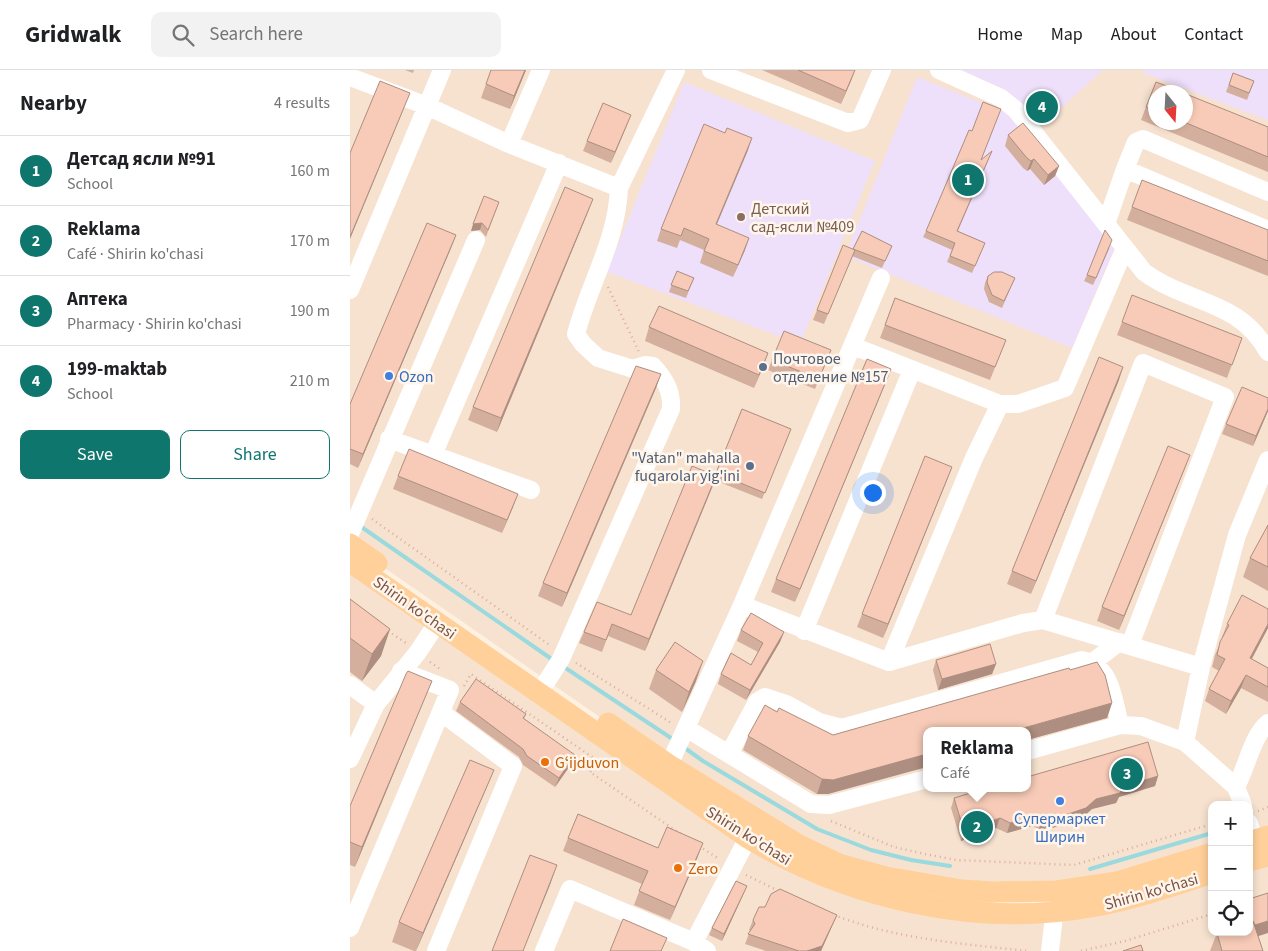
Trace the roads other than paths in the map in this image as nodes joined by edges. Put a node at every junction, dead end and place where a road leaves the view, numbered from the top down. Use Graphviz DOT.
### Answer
graph roads {
  1 [pos="442,70"];
  2 [pos="541,70"];
  3 [pos="676,70"];
  4 [pos="711,70"];
  5 [pos="882,70"];
  6 [pos="939,70"];
  7 [pos="350,77"];
  8 [pos="427,106"];
  9 [pos="509,144"];
  10 [pos="559,163"];
  11 [pos="1125,169"];
  12 [pos="619,188"];
  13 [pos="1268,192"];
  14 [pos="1106,224"];
  15 [pos="1268,230"];
  16 [pos="476,240"];
  17 [pos="1125,248"];
  18 [pos="881,278"];
  19 [pos="350,290"];
  20 [pos="852,346"];
  21 [pos="1268,352"];
  22 [pos="912,370"];
  23 [pos="1000,404"];
  24 [pos="389,440"];
  25 [pos="433,455"];
  26 [pos="1268,460"];
  27 [pos="531,490"];
  28 [pos="350,534"];
  29 [pos="350,544"];
  30 [pos="350,562"];
  31 [pos="742,605"];
  32 [pos="1043,620"];
  33 [pos="437,623"];
  34 [pos="804,631"];
  35 [pos="1124,643"];
  36 [pos="889,662"];
  37 [pos="1093,662"];
  38 [pos="557,666"];
  39 [pos="1201,667"];
  40 [pos="401,671"];
  41 [pos="350,685"];
  42 [pos="376,704"];
  43 [pos="442,714"];
  44 [pos="1268,723"];
  45 [pos="1120,725"];
  46 [pos="686,730"];
  47 [pos="1185,742"];
  48 [pos="1031,750"];
  49 [pos="730,754"];
  50 [pos="350,759"];
  51 [pos="665,771"];
  52 [pos="923,780"];
  53 [pos="1236,787"];
  54 [pos="1241,801"];
  55 [pos="752,829"];
  56 [pos="1208,854"];
  57 [pos="1208,874"];
  58 [pos="1056,902"];
  59 [pos="350,928"];
  60 [pos="700,946"];
  61 [pos="436,951"];
  62 [pos="544,951"];
  63 [pos="1050,951"];
  1 -- 8 [label="street"];
  2 -- 9 [label="street"];
  3 -- 12 [label="street"];
  4 -- 5 [label="street"];
  6 -- 14 [label="street"];
  7 -- 8 [label="street"];
  8 -- 9 [label="street"];
  8 -- 19 [label="street"];
  9 -- 10 [label="street"];
  10 -- 12 [label="street"];
  10 -- 25 [label="street"];
  11 -- 13 [label="street"];
  11 -- 14 [label="street"];
  11 -- 15 [label="street"];
  12 -- 38 [label="street"];
  14 -- 17 [label="street"];
  16 -- 24 [label="street"];
  17 -- 21 [label="street"];
  17 -- 23 [label="street"];
  18 -- 20 [label="street"];
  20 -- 22 [label="street"];
  20 -- 31 [label="street"];
  22 -- 23 [label="street"];
  22 -- 34 [label="street"];
  23 -- 36 [label="street"];
  24 -- 25 [label="street"];
  24 -- 28 [label="street"];
  25 -- 27 [label="street"];
  26 -- 39 [label="street"];
  29 -- 38 [label="main road, Shirin ko'chasi"];
  30 -- 33 [label="main road, Shirin ko'chasi"];
  31 -- 34 [label="street"];
  31 -- 46 [label="street"];
  32 -- 35 [label="street"];
  32 -- 35 [label="street"];
  32 -- 36 [label="street"];
  33 -- 40 [label="street"];
  33 -- 51 [label="main road, Shirin ko'chasi"];
  34 -- 36 [label="street"];
  35 -- 37 [label="street"];
  35 -- 39 [label="street"];
  37 -- 45 [label="street"];
  37 -- 49 [label="street"];
  38 -- 51 [label="main road, Shirin ko'chasi"];
  39 -- 47 [label="street"];
  40 -- 42 [label="street"];
  40 -- 43 [label="street"];
  41 -- 42 [label="street"];
  42 -- 50 [label="street"];
  43 -- 59 [label="street"];
  43 -- 61 [label="street"];
  44 -- 53 [label="street"];
  45 -- 47 [label="street"];
  45 -- 48 [label="street"];
  46 -- 49 [label="street"];
  46 -- 51 [label="street"];
  47 -- 53 [label="street"];
  49 -- 52 [label="street"];
  51 -- 55 [label="main road, Shirin ko'chasi"];
  53 -- 54 [label="street"];
  55 -- 58 [label="main road, Shirin ko'chasi"];
  55 -- 60 [label="street"];
  56 -- 58 [label="main road, Shirin ko'chasi"];
  57 -- 58 [label="main road, Shirin ko'chasi"];
  58 -- 63 [label="street"];
  60 -- 62 [label="street"];
}
